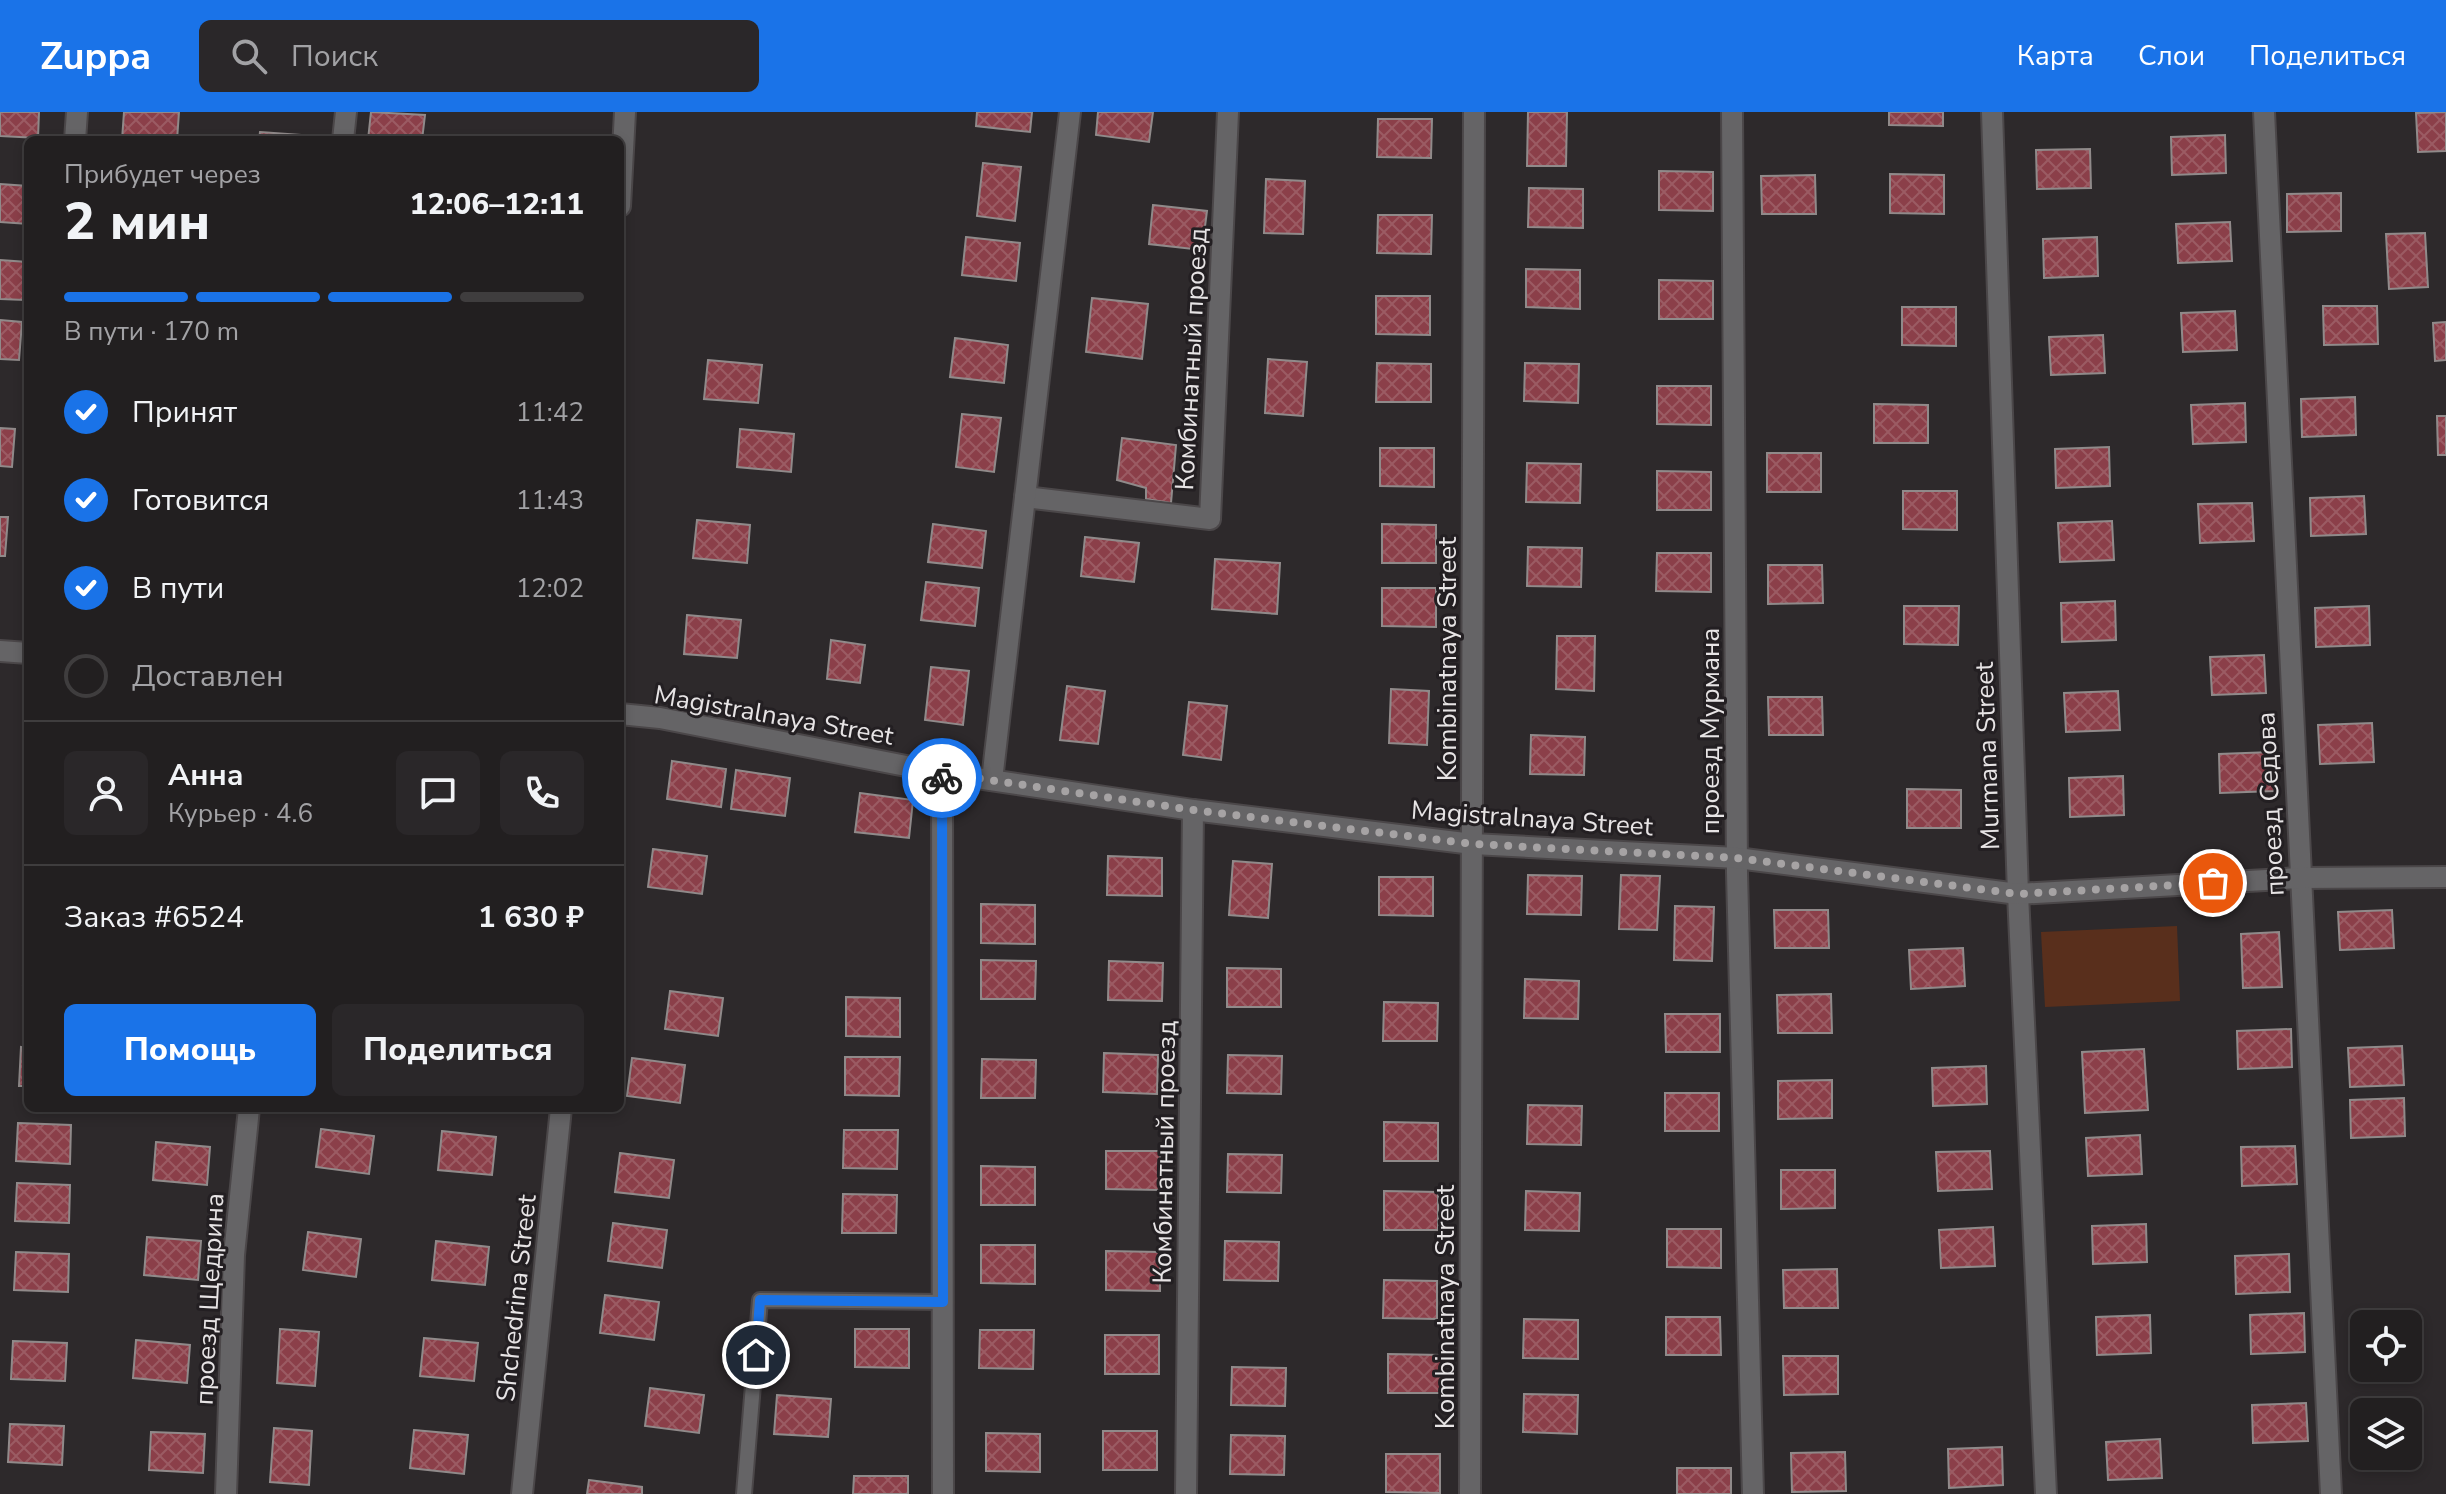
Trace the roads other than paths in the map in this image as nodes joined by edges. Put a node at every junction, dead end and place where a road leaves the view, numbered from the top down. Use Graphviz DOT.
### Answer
graph roads {
  1 [pos="77,112"];
  2 [pos="346,112"];
  3 [pos="625,112"];
  4 [pos="1070,112"];
  5 [pos="1228,112"];
  6 [pos="1474,112"];
  7 [pos="1732,112"];
  8 [pos="1992,112"];
  9 [pos="2264,112"];
  10 [pos="75,136"];
  11 [pos="343,136"];
  12 [pos="624,136"];
  13 [pos="1025,497"];
  14 [pos="0,651"];
  15 [pos="24,653"];
  16 [pos="624,714"];
  17 [pos="942,773"];
  18 [pos="992,780"];
  19 [pos="1193,810"];
  20 [pos="1473,844"];
  21 [pos="1737,858"];
  22 [pos="2446,877"];
  23 [pos="2300,878"];
  24 [pos="2018,894"];
  25 [pos="249,1112"];
  26 [pos="561,1112"];
  27 [pos="943,1302"];
  28 [pos="226,1494"];
  29 [pos="522,1494"];
  30 [pos="744,1494"];
  31 [pos="943,1494"];
  32 [pos="1186,1494"];
  33 [pos="1470,1494"];
  34 [pos="1753,1494"];
  35 [pos="2046,1494"];
  36 [pos="2331,1494"];
  1 -- 10 [label="street"];
  2 -- 11 [label="street"];
  3 -- 12 [label="street"];
  4 -- 13 [label="street"];
  5 -- 13 [label="street, Комбинатный проезд"];
  6 -- 20 [label="street, Kombinatnaya Street"];
  7 -- 21 [label="street, проезд Мурмана"];
  8 -- 24 [label="street, Murmana Street"];
  9 -- 23 [label="street, проезд Седова"];
  13 -- 18 [label="street"];
  14 -- 15 [label="street"];
  16 -- 17 [label="street, Magistralnaya Street"];
  17 -- 18 [label="street, Magistralnaya Street"];
  17 -- 27 [label="street"];
  18 -- 19 [label="street, Magistralnaya Street"];
  19 -- 20 [label="street, Magistralnaya Street"];
  19 -- 32 [label="street, Комбинатный проезд"];
  20 -- 21 [label="street, Magistralnaya Street"];
  20 -- 33 [label="street, Kombinatnaya Street"];
  21 -- 24 [label="street, Magistralnaya Street"];
  21 -- 34 [label="street, проезд Мурмана"];
  22 -- 23 [label="street, Magistralnaya Street"];
  23 -- 24 [label="street, Magistralnaya Street"];
  23 -- 36 [label="street, проезд Седова"];
  24 -- 35 [label="street, Murmana Street"];
  25 -- 28 [label="street, проезд Щедрина"];
  26 -- 29 [label="street, Shchedrina Street"];
  27 -- 30 [label="lane"];
  27 -- 31 [label="street"];
}
